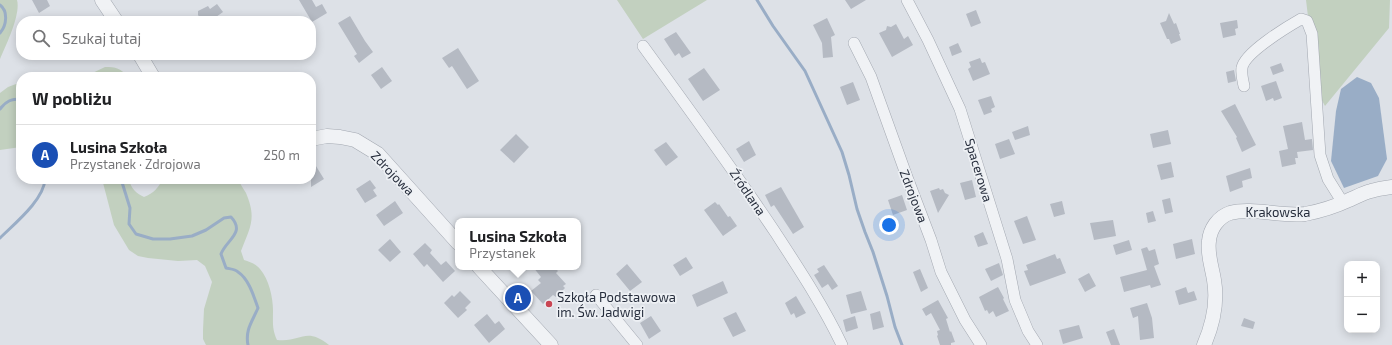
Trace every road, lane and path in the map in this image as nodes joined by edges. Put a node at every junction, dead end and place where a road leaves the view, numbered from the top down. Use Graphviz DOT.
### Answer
graph roads {
  1 [pos="102,0"];
  2 [pos="907,0"];
  3 [pos="113,16"];
  4 [pos="854,43"];
  5 [pos="643,46"];
  6 [pos="143,60"];
  7 [pos="150,72"];
  8 [pos="1244,86"];
  9 [pos="316,138"];
  10 [pos="1392,187"];
  11 [pos="1343,203"];
  12 [pos="455,240"];
  13 [pos="483,270"];
  14 [pos="596,295"];
  15 [pos="550,345"];
  16 [pos="638,345"];
  17 [pos="842,345"];
  18 [pos="981,345"];
  19 [pos="1038,345"];
  20 [pos="1204,345"];
  1 -- 3 [label="street"];
  2 -- 19 [label="street, Spacerowa"];
  4 -- 18 [label="street, Zdrojowa"];
  5 -- 17 [label="street, Źródlana"];
  6 -- 7 [label="street"];
  8 -- 11 [label="street"];
  9 -- 12 [label="street, Zdrojowa"];
  10 -- 11 [label="street, Krakowska"];
  11 -- 20 [label="street, Krakowska"];
  13 -- 15 [label="street"];
  14 -- 16 [label="street"];
}
